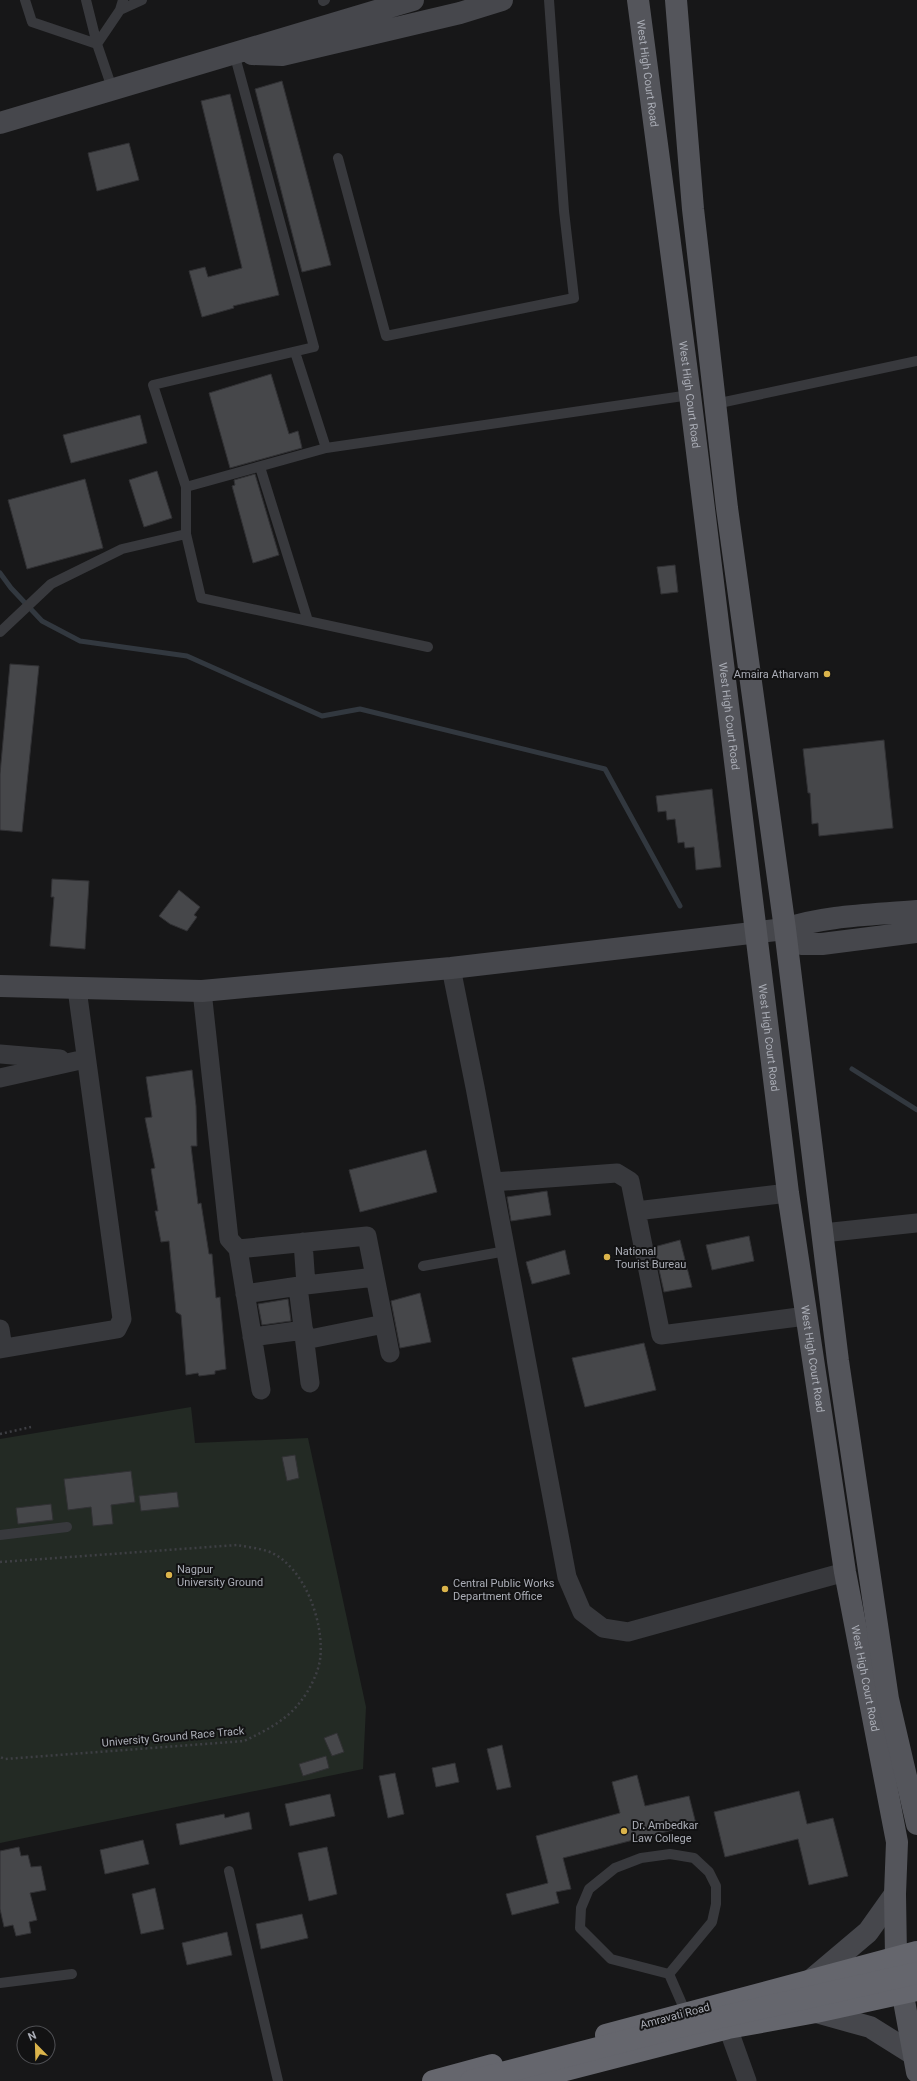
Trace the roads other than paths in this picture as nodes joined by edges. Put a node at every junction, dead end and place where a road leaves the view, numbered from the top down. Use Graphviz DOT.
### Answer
graph roads {
  1 [pos="25,0"];
  2 [pos="86,0"];
  3 [pos="123,0"];
  4 [pos="142,0"];
  5 [pos="413,0"];
  6 [pos="502,0"];
  7 [pos="549,0"];
  8 [pos="638,0"];
  9 [pos="676,0"];
  10 [pos="120,10"];
  11 [pos="97,44"];
  12 [pos="234,53"];
  13 [pos="112,88"];
  14 [pos="0,123"];
  15 [pos="338,158"];
  16 [pos="295,352"];
  17 [pos="917,361"];
  18 [pos="690,395"];
  19 [pos="715,404"];
  20 [pos="326,448"];
  21 [pos="260,467"];
  22 [pos="186,487"];
  23 [pos="186,534"];
  24 [pos="308,621"];
  25 [pos="0,632"];
  26 [pos="428,647"];
  27 [pos="917,911"];
  28 [pos="785,929"];
  29 [pos="755,932"];
  30 [pos="917,932"];
  31 [pos="451,968"];
  32 [pos="0,986"];
  33 [pos="77,989"];
  34 [pos="202,991"];
  35 [pos="0,1054"];
  36 [pos="80,1060"];
  37 [pos="0,1078"];
  38 [pos="493,1182"];
  39 [pos="788,1194"];
  40 [pos="636,1211"];
  41 [pos="917,1224"];
  42 [pos="823,1233"];
  43 [pos="303,1242"];
  44 [pos="238,1249"];
  45 [pos="506,1251"];
  46 [pos="423,1266"];
  47 [pos="375,1277"];
  48 [pos="302,1286"];
  49 [pos="245,1294"];
  50 [pos="806,1316"];
  51 [pos="384,1324"];
  52 [pos="0,1329"];
  53 [pos="304,1335"];
  54 [pos="252,1336"];
  55 [pos="1,1348"];
  56 [pos="390,1353"];
  57 [pos="310,1383"];
  58 [pos="261,1390"];
  59 [pos="67,1527"];
  60 [pos="0,1535"];
  61 [pos="844,1572"];
  62 [pos="917,1824"];
  63 [pos="229,1871"];
  64 [pos="895,1894"];
  65 [pos="907,1954"];
  66 [pos="917,1973"];
  67 [pos="72,1974"];
  68 [pos="669,1974"];
  69 [pos="810,1981"];
  70 [pos="0,1983"];
  71 [pos="912,1989"];
  72 [pos="816,2012"];
  73 [pos="686,2013"];
  74 [pos="728,2028"];
  75 [pos="915,2063"];
  76 [pos="278,2081"];
  77 [pos="433,2081"];
  78 [pos="471,2081"];
  79 [pos="501,2081"];
  80 [pos="523,2081"];
  81 [pos="747,2081"];
  1 -- 11 [label="lane"];
  2 -- 11 [label="lane"];
  3 -- 10 [label="lane"];
  4 -- 10 [label="lane"];
  5 -- 12 [label="main road"];
  6 -- 12 [label="main road"];
  7 -- 15 [label="lane"];
  8 -- 18 [label="main road, West High Court Road"];
  9 -- 19 [label="main road, West High Court Road"];
  10 -- 11 [label="lane"];
  11 -- 13 [label="lane"];
  12 -- 13 [label="main road"];
  12 -- 16 [label="lane"];
  13 -- 14 [label="main road"];
  16 -- 20 [label="lane"];
  16 -- 22 [label="lane"];
  17 -- 19 [label="lane"];
  18 -- 20 [label="lane"];
  18 -- 29 [label="main road, West High Court Road"];
  19 -- 28 [label="main road, West High Court Road"];
  20 -- 21 [label="lane"];
  21 -- 22 [label="lane"];
  21 -- 24 [label="lane"];
  22 -- 23 [label="lane"];
  23 -- 24 [label="lane"];
  23 -- 25 [label="lane"];
  24 -- 26 [label="lane"];
  27 -- 28 [label="main road"];
  28 -- 29 [label="main road"];
  28 -- 30 [label="main road"];
  28 -- 42 [label="main road, West High Court Road"];
  29 -- 31 [label="main road"];
  29 -- 39 [label="main road, West High Court Road"];
  31 -- 34 [label="main road"];
  31 -- 38 [label="street"];
  32 -- 33 [label="main road"];
  33 -- 34 [label="main road"];
  33 -- 36 [label="street"];
  34 -- 44 [label="street"];
  35 -- 36 [label="street"];
  36 -- 37 [label="street"];
  36 -- 55 [label="street"];
  38 -- 40 [label="street"];
  38 -- 45 [label="street"];
  39 -- 40 [label="street"];
  39 -- 50 [label="main road, West High Court Road"];
  40 -- 50 [label="street"];
  41 -- 42 [label="street"];
  42 -- 62 [label="main road, West High Court Road"];
  43 -- 44 [label="street"];
  43 -- 47 [label="street"];
  43 -- 48 [label="street"];
  44 -- 49 [label="street"];
  45 -- 46 [label="lane"];
  45 -- 61 [label="street"];
  47 -- 48 [label="street"];
  47 -- 51 [label="street"];
  48 -- 49 [label="street"];
  48 -- 53 [label="street"];
  49 -- 54 [label="street"];
  50 -- 61 [label="main road, West High Court Road"];
  51 -- 53 [label="street"];
  51 -- 56 [label="street"];
  52 -- 55 [label="street"];
  53 -- 54 [label="street"];
  53 -- 57 [label="street"];
  54 -- 58 [label="street"];
  59 -- 60 [label="lane"];
  61 -- 64 [label="main road, West High Court Road"];
  63 -- 76 [label="lane"];
  64 -- 65 [label="main road, West High Court Road"];
  64 -- 69 [label="main road"];
  65 -- 69 [label="highway, Amravati Road"];
  65 -- 71 [label="main road, West High Court Road"];
  66 -- 78 [label="highway, bridge"];
  67 -- 70 [label="lane"];
  68 -- 68 [label="lane"];
  68 -- 73 [label="lane"];
  69 -- 73 [label="highway, Amravati Road"];
  71 -- 72 [label="highway"];
  71 -- 75 [label="main road, West High Court Road"];
  71 -- 79 [label="highway"];
  72 -- 74 [label="highway"];
  72 -- 75 [label="main road"];
  73 -- 77 [label="highway, Amravati Road"];
  74 -- 80 [label="highway"];
  74 -- 81 [label="street"];
}
